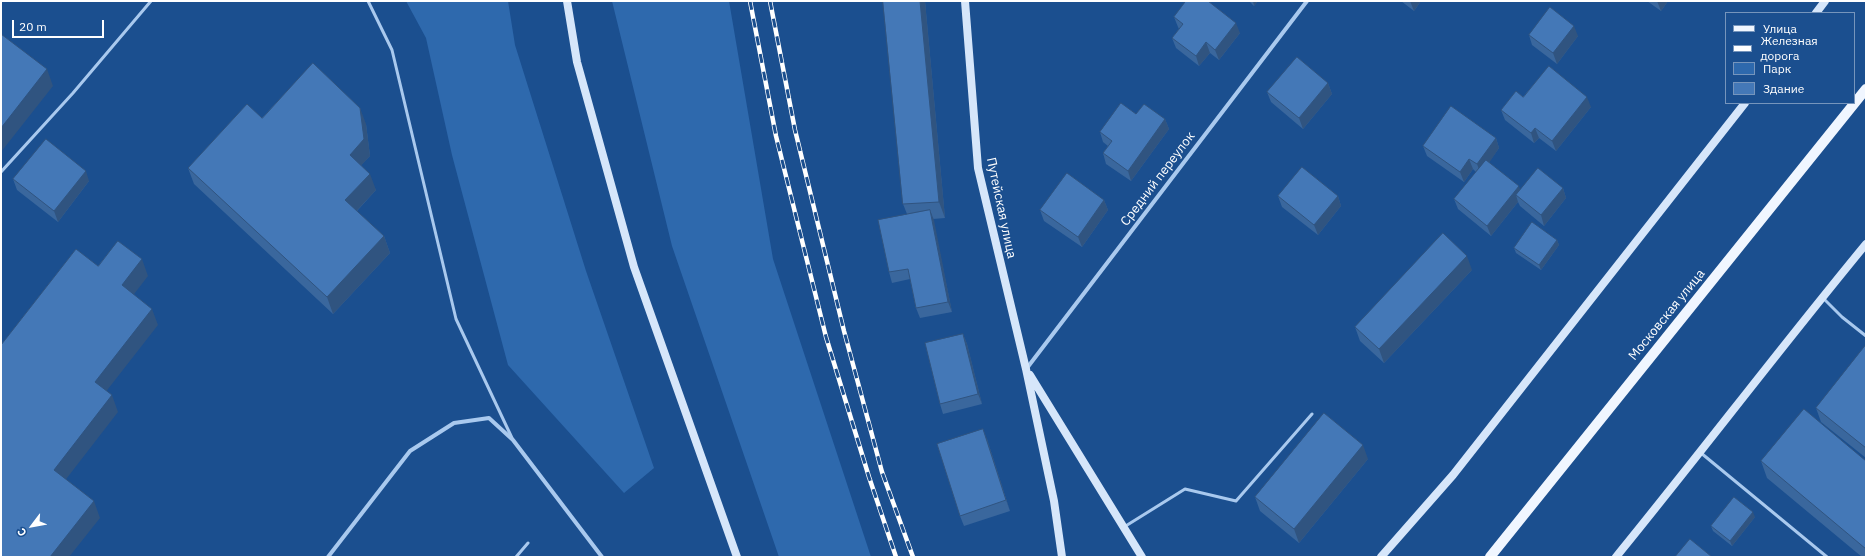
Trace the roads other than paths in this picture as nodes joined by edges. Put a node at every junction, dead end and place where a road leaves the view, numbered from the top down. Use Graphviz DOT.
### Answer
graph roads {
  1 [pos="151,1"];
  2 [pos="368,1"];
  3 [pos="567,1"];
  4 [pos="965,1"];
  5 [pos="1307,1"];
  6 [pos="1825,1"];
  7 [pos="1817,12"];
  8 [pos="1866,90"];
  9 [pos="1744,104"];
  10 [pos="1855,104"];
  11 [pos="1855,104"];
  12 [pos="1,172"];
  13 [pos="1866,244"];
  14 [pos="1822,297"];
  15 [pos="1866,336"];
  16 [pos="1026,369"];
  17 [pos="1312,414"];
  18 [pos="513,440"];
  19 [pos="1701,453"];
  20 [pos="1124,527"];
  21 [pos="528,543"];
  22 [pos="328,557"];
  23 [pos="516,557"];
  24 [pos="602,557"];
  25 [pos="736,557"];
  26 [pos="1062,557"];
  27 [pos="1142,557"];
  28 [pos="1381,557"];
  29 [pos="1490,557"];
  30 [pos="1616,557"];
  31 [pos="1827,557"];
  1 -- 12 [label="lane"];
  2 -- 18 [label="lane"];
  3 -- 25 [label="main road"];
  4 -- 16 [label="main road, Путейская улица"];
  5 -- 16 [label="street, Средний переулок"];
  6 -- 7 [label="main road"];
  8 -- 10 [label="main road, Московская улица"];
  9 -- 28 [label="main road"];
  11 -- 29 [label="main road, Московская улица"];
  13 -- 14 [label="main road"];
  14 -- 15 [label="lane"];
  14 -- 19 [label="main road"];
  16 -- 20 [label="main road, Путейская улица"];
  16 -- 26 [label="main road, Путейская улица"];
  17 -- 20 [label="lane"];
  18 -- 22 [label="street"];
  18 -- 24 [label="street"];
  19 -- 30 [label="main road"];
  19 -- 31 [label="lane"];
  20 -- 27 [label="main road, Путейская улица"];
  21 -- 23 [label="lane"];
}
